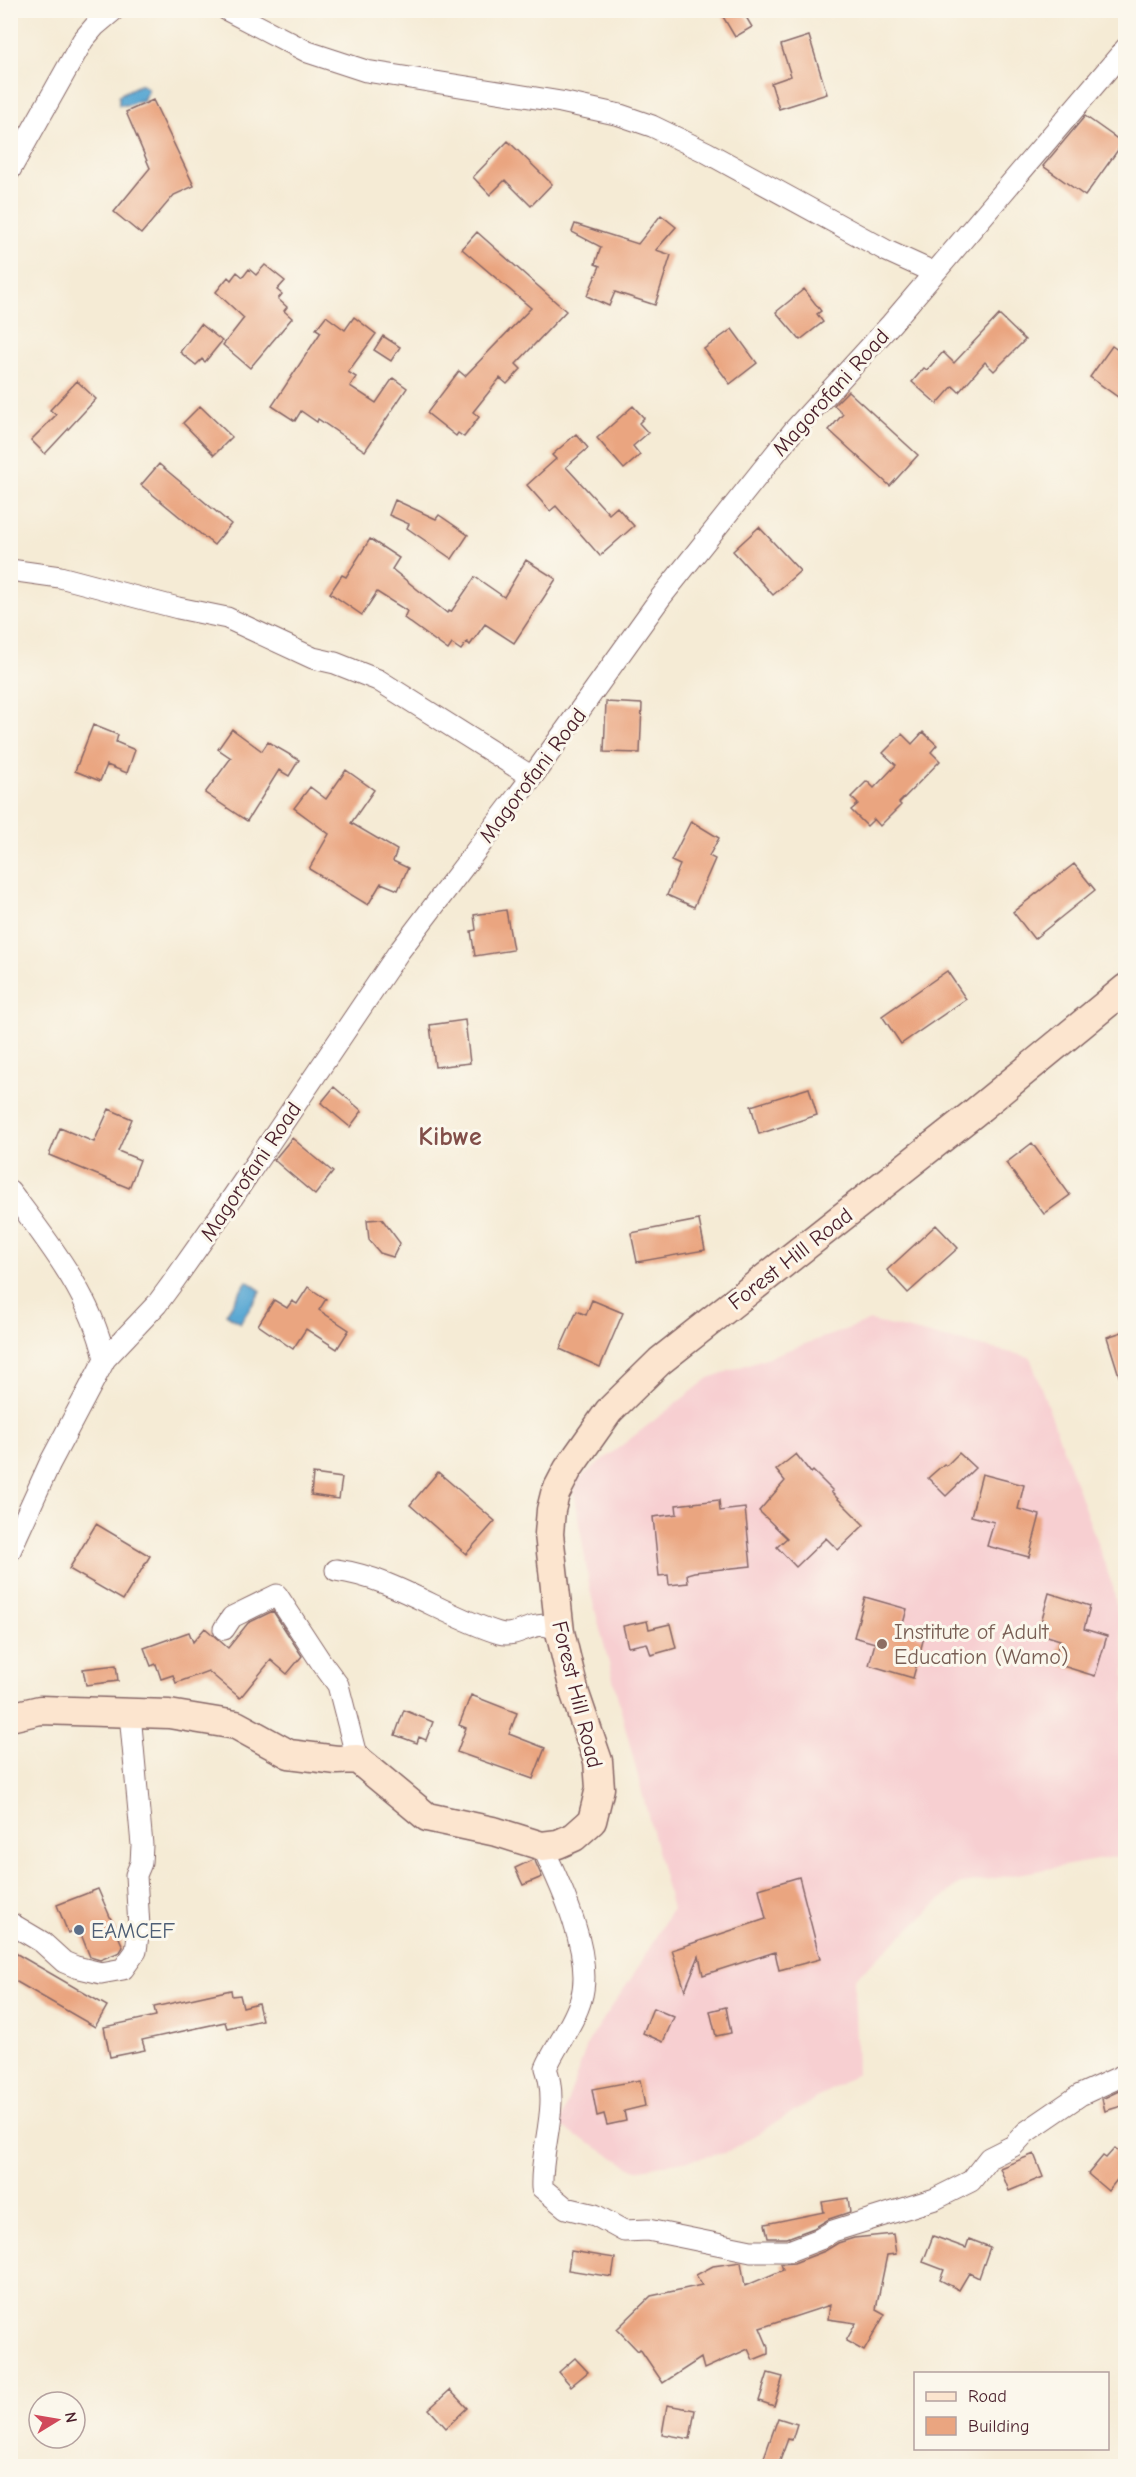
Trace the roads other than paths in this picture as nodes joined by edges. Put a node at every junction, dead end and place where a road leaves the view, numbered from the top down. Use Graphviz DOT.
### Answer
graph roads {
  1 [pos="114,10"];
  2 [pos="227,10"];
  3 [pos="1125,48"];
  4 [pos="10,170"];
  5 [pos="933,272"];
  6 [pos="10,570"];
  7 [pos="532,777"];
  8 [pos="1125,988"];
  9 [pos="10,1191"];
  10 [pos="105,1359"];
  11 [pos="10,1551"];
  12 [pos="336,1570"];
  13 [pos="224,1629"];
  14 [pos="560,1632"];
  15 [pos="130,1714"];
  16 [pos="10,1717"];
  17 [pos="357,1759"];
  18 [pos="542,1846"];
  19 [pos="10,1923"];
  20 [pos="1125,2074"];
  1 -- 4 [label="street"];
  2 -- 5 [label="street"];
  3 -- 5 [label="street, Magorofani Road"];
  5 -- 7 [label="street, Magorofani Road"];
  6 -- 7 [label="street"];
  7 -- 10 [label="street, Magorofani Road"];
  8 -- 14 [label="street, Forest Hill Road"];
  9 -- 10 [label="street"];
  10 -- 11 [label="street, Magorofani Road"];
  12 -- 14 [label="street"];
  13 -- 17 [label="street"];
  14 -- 18 [label="street, Forest Hill Road"];
  15 -- 16 [label="street"];
  15 -- 17 [label="street"];
  15 -- 19 [label="street"];
  17 -- 18 [label="street"];
  18 -- 20 [label="street"];
}
